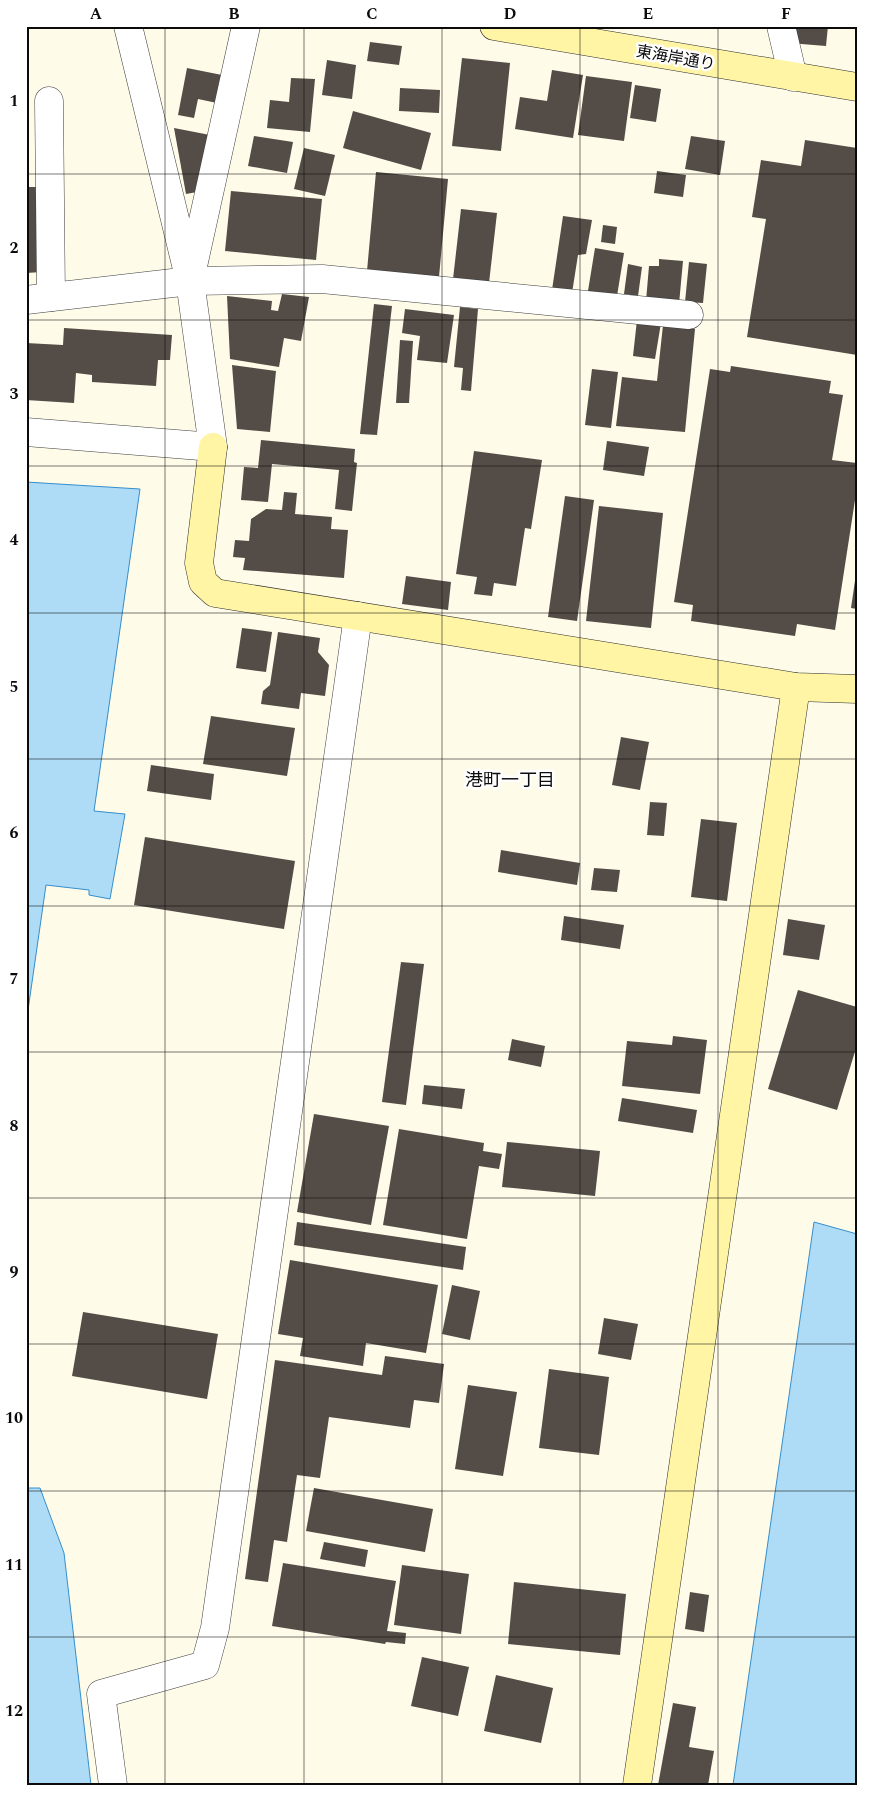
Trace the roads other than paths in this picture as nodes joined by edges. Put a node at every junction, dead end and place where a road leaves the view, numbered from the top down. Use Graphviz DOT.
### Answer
graph roads {
  1 [pos="128,26"];
  2 [pos="246,26"];
  3 [pos="494,26"];
  4 [pos="781,26"];
  5 [pos="793,77"];
  6 [pos="857,88"];
  7 [pos="49,101"];
  8 [pos="190,281"];
  9 [pos="39,299"];
  10 [pos="689,314"];
  11 [pos="26,432"];
  12 [pos="212,447"];
  13 [pos="358,616"];
  14 [pos="796,687"];
  15 [pos="857,689"];
  16 [pos="113,1785"];
  17 [pos="637,1785"];
  1 -- 8 [label="street"];
  2 -- 8 [label="street"];
  3 -- 5 [label="street, 東海岸通り"];
  4 -- 5 [label="street"];
  5 -- 6 [label="street, 東海岸通り"];
  7 -- 9 [label="street"];
  8 -- 9 [label="street"];
  8 -- 10 [label="street"];
  8 -- 12 [label="street"];
  11 -- 12 [label="street"];
  12 -- 13 [label="street"];
  13 -- 14 [label="street"];
  13 -- 16 [label="street"];
  14 -- 15 [label="street"];
  14 -- 17 [label="street"];
}
